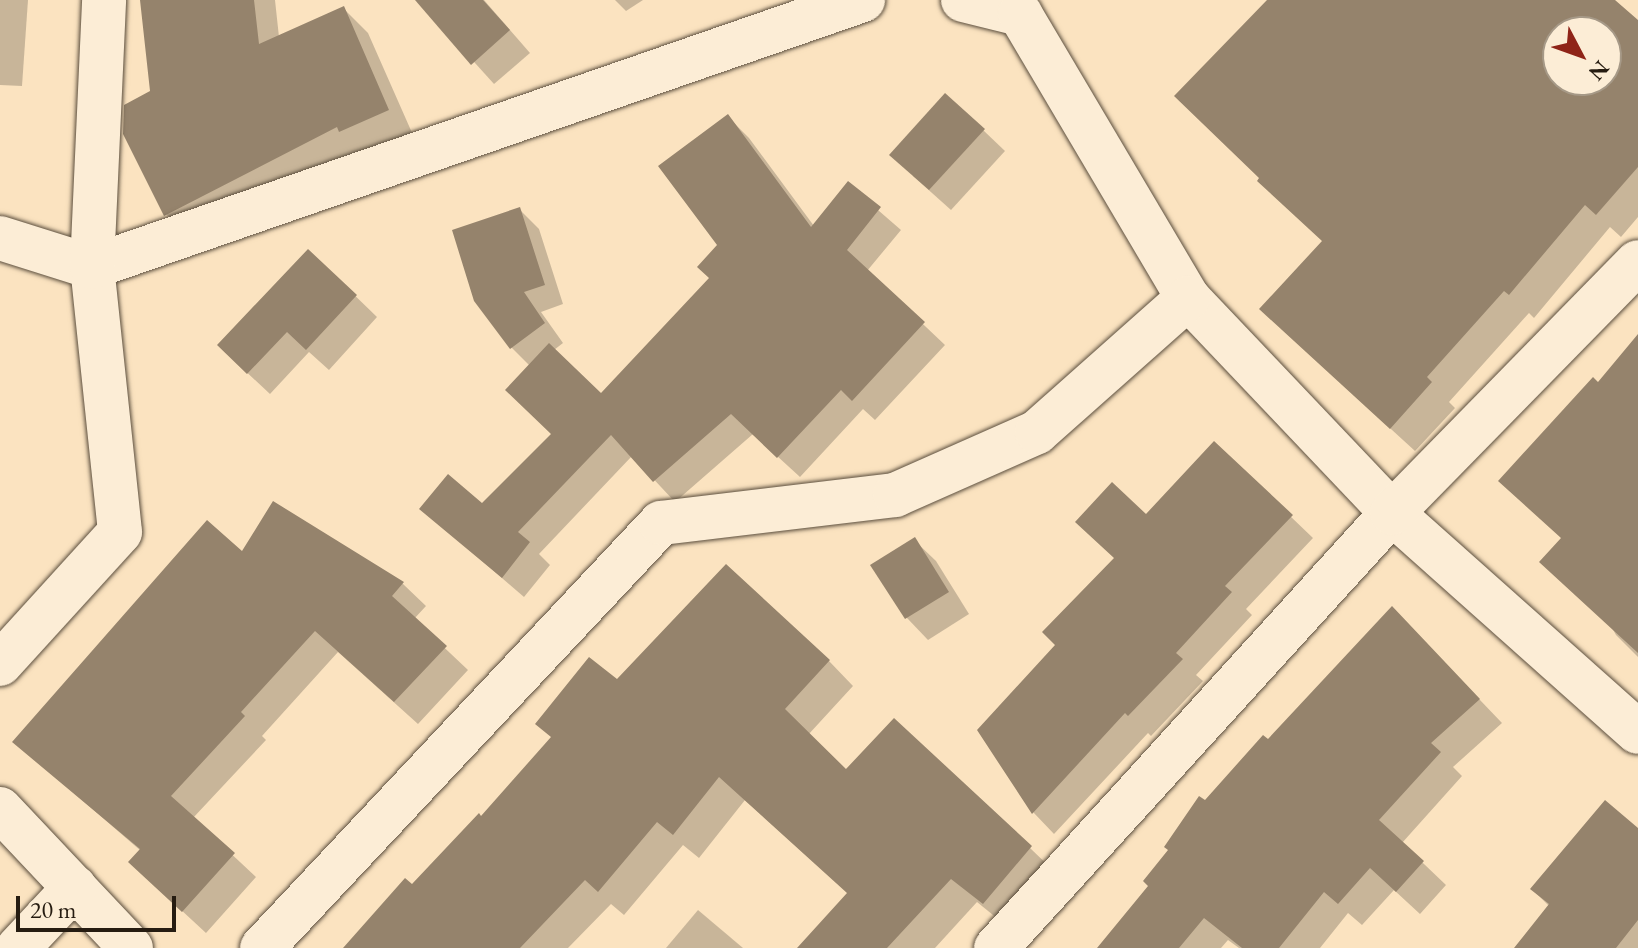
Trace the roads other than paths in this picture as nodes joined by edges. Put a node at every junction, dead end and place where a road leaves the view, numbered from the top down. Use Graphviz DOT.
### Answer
graph roads {
  1 [pos="104,0"];
  2 [pos="863,0"];
  3 [pos="963,0"];
  4 [pos="1027,7"];
  5 [pos="0,238"];
  6 [pos="1638,262"];
  7 [pos="92,267"];
  8 [pos="1188,298"];
  9 [pos="1392,513"];
  10 [pos="0,664"];
  11 [pos="1638,732"];
  12 [pos="0,809"];
  13 [pos="75,887"];
  14 [pos="18,948"];
  15 [pos="131,948"];
  16 [pos="262,948"];
  17 [pos="996,948"];
  1 -- 7 [label="street"];
  2 -- 7 [label="street"];
  3 -- 4 [label="street"];
  4 -- 8 [label="street"];
  5 -- 7 [label="street"];
  6 -- 9 [label="street"];
  7 -- 10 [label="street"];
  8 -- 9 [label="street"];
  8 -- 16 [label="street"];
  9 -- 11 [label="street"];
  9 -- 17 [label="street"];
  12 -- 13 [label="street"];
  13 -- 14 [label="street"];
  13 -- 15 [label="street"];
}
